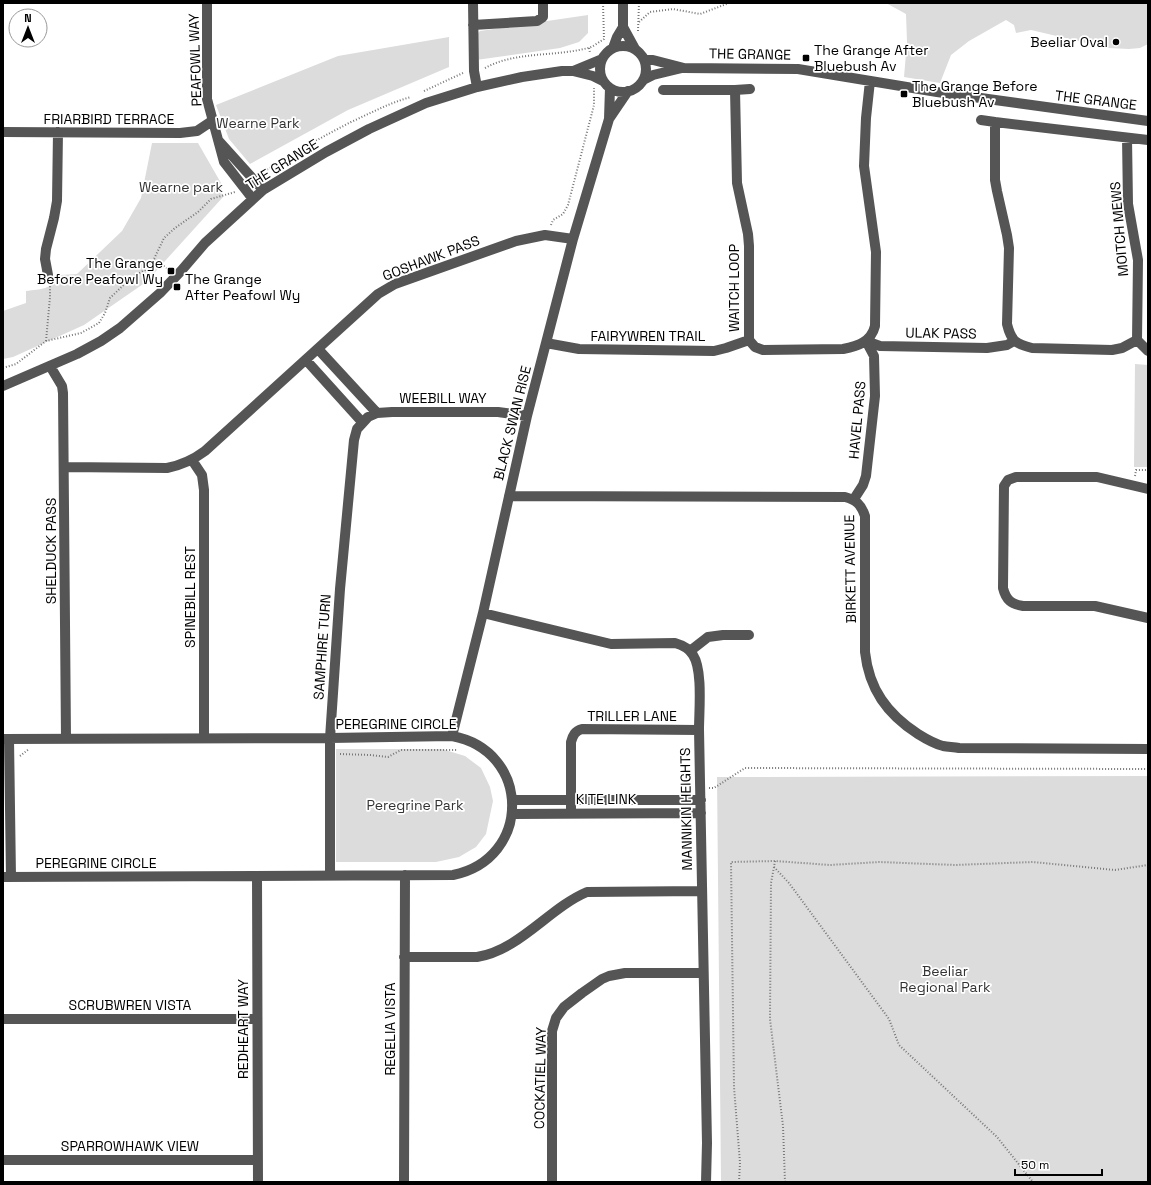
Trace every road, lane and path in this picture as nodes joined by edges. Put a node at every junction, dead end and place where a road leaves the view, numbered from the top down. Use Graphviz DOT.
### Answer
graph roads {
  1 [pos="207,3"];
  2 [pos="473,3"];
  3 [pos="543,3"];
  4 [pos="604,3"];
  5 [pos="623,3"];
  6 [pos="639,3"];
  7 [pos="729,3"];
  8 [pos="639,22"];
  9 [pos="472,25"];
  10 [pos="623,27"];
  11 [pos="637,36"];
  12 [pos="613,48"];
  13 [pos="635,49"];
  14 [pos="602,60"];
  15 [pos="645,60"];
  16 [pos="485,68"];
  17 [pos="684,68"];
  18 [pos="573,71"];
  19 [pos="643,80"];
  20 [pos="870,81"];
  21 [pos="606,84"];
  22 [pos="477,87"];
  23 [pos="750,89"];
  24 [pos="662,90"];
  25 [pos="735,90"];
  26 [pos="628,91"];
  27 [pos="609,119"];
  28 [pos="981,120"];
  29 [pos="212,121"];
  30 [pos="1148,121"];
  31 [pos="995,122"];
  32 [pos="3,132"];
  33 [pos="58,132"];
  34 [pos="1128,138"];
  35 [pos="218,140"];
  36 [pos="1148,140"];
  37 [pos="262,190"];
  38 [pos="236,192"];
  39 [pos="252,198"];
  40 [pos="573,239"];
  41 [pos="154,259"];
  42 [pos="168,269"];
  43 [pos="48,275"];
  44 [pos="749,340"];
  45 [pos="1014,340"];
  46 [pos="1137,340"];
  47 [pos="46,341"];
  48 [pos="866,342"];
  49 [pos="546,343"];
  50 [pos="318,349"];
  51 [pos="1148,352"];
  52 [pos="306,360"];
  53 [pos="50,366"];
  54 [pos="3,368"];
  55 [pos="5,384"];
  56 [pos="377,413"];
  57 [pos="527,416"];
  58 [pos="362,422"];
  59 [pos="192,460"];
  60 [pos="64,467"];
  61 [pos="1148,489"];
  62 [pos="508,496"];
  63 [pos="854,500"];
  64 [pos="483,614"];
  65 [pos="1148,618"];
  66 [pos="749,635"];
  67 [pos="690,651"];
  68 [pos="698,730"];
  69 [pos="452,736"];
  70 [pos="204,738"];
  71 [pos="330,738"];
  72 [pos="6,739"];
  73 [pos="66,739"];
  74 [pos="1148,748"];
  75 [pos="1148,769"];
  76 [pos="701,789"];
  77 [pos="512,800"];
  78 [pos="701,800"];
  79 [pos="571,801"];
  80 [pos="571,813"];
  81 [pos="701,813"];
  82 [pos="512,814"];
  83 [pos="775,860"];
  84 [pos="1148,865"];
  85 [pos="774,867"];
  86 [pos="405,875"];
  87 [pos="257,876"];
  88 [pos="330,876"];
  89 [pos="7,877"];
  90 [pos="702,891"];
  91 [pos="404,957"];
  92 [pos="703,973"];
  93 [pos="3,1019"];
  94 [pos="257,1019"];
  95 [pos="3,1160"];
  96 [pos="258,1160"];
  97 [pos="258,1182"];
  98 [pos="404,1182"];
  99 [pos="552,1182"];
  100 [pos="706,1182"];
  101 [pos="740,1182"];
  102 [pos="785,1182"];
  103 [pos="1033,1182"];
  1 -- 29 [label="street, PEAFOWL WAY"];
  2 -- 9 [label="street"];
  3 -- 9 [label="street"];
  4 -- 16 [label="path"];
  5 -- 10 [label="street"];
  6 -- 8 [label="path"];
  7 -- 8 [label="path"];
  8 -- 11 [label="path"];
  9 -- 22 [label="street"];
  10 -- 12 [label="street"];
  10 -- 13 [label="street"];
  12 -- 13 [label="street"];
  12 -- 14 [label="street"];
  13 -- 15 [label="street"];
  14 -- 18 [label="street, THE GRANGE"];
  14 -- 21 [label="street"];
  15 -- 17 [label="street, THE GRANGE"];
  15 -- 19 [label="street"];
  17 -- 19 [label="street, THE GRANGE"];
  17 -- 20 [label="street, THE GRANGE"];
  18 -- 21 [label="street, THE GRANGE"];
  18 -- 22 [label="street, THE GRANGE"];
  19 -- 26 [label="street"];
  20 -- 30 [label="street, THE GRANGE"];
  20 -- 48 [label="street"];
  21 -- 26 [label="street"];
  21 -- 27 [label="street, BLACK SWAN RISE"];
  22 -- 37 [label="street, THE GRANGE"];
  23 -- 25 [label="street"];
  24 -- 25 [label="street"];
  25 -- 44 [label="street, WAITCH LOOP"];
  26 -- 27 [label="street, BLACK SWAN RISE"];
  27 -- 40 [label="street, BLACK SWAN RISE"];
  28 -- 31 [label="street"];
  29 -- 33 [label="street, FRIARBIRD TERRACE"];
  29 -- 35 [label="street, PEAFOWL WAY"];
  31 -- 34 [label="street"];
  31 -- 45 [label="street"];
  32 -- 33 [label="street, FRIARBIRD TERRACE"];
  33 -- 43 [label="street"];
  34 -- 36 [label="street"];
  34 -- 46 [label="street, MOITCH MEWS"];
  35 -- 37 [label="street, PEAFOWL WAY"];
  35 -- 39 [label="street, PEAFOWL WAY"];
  37 -- 39 [label="street, THE GRANGE"];
  38 -- 41 [label="path"];
  39 -- 53 [label="street, THE GRANGE"];
  40 -- 49 [label="street, BLACK SWAN RISE"];
  40 -- 50 [label="street, GOSHAWK PASS"];
  41 -- 42 [label="path"];
  41 -- 47 [label="path"];
  43 -- 47 [label="path"];
  44 -- 48 [label="street, WAITCH LOOP"];
  44 -- 49 [label="street, FAIRYWREN TRAIL"];
  45 -- 46 [label="street"];
  45 -- 48 [label="street, ULAK PASS"];
  46 -- 51 [label="street"];
  47 -- 54 [label="path"];
  48 -- 63 [label="street, HAVEL PASS"];
  49 -- 57 [label="street, BLACK SWAN RISE"];
  50 -- 52 [label="street, GOSHAWK PASS"];
  50 -- 56 [label="street"];
  52 -- 58 [label="street"];
  52 -- 59 [label="street, GOSHAWK PASS"];
  53 -- 55 [label="street, THE GRANGE"];
  53 -- 60 [label="street, SHELDUCK PASS"];
  56 -- 57 [label="street, WEEBILL WAY"];
  56 -- 58 [label="street"];
  57 -- 62 [label="street, BLACK SWAN RISE"];
  58 -- 71 [label="street, SAMPHIRE TURN"];
  59 -- 60 [label="street, GOSHAWK PASS"];
  59 -- 70 [label="street, SPINEBILL REST"];
  60 -- 73 [label="street, SHELDUCK PASS"];
  61 -- 65 [label="street"];
  62 -- 63 [label="street, BIRKETT AVENUE"];
  62 -- 64 [label="street, BLACK SWAN RISE"];
  63 -- 74 [label="street, BIRKETT AVENUE"];
  64 -- 67 [label="street"];
  64 -- 69 [label="street, BLACK SWAN RISE"];
  66 -- 67 [label="street"];
  67 -- 68 [label="street, MANNIKIN HEIGHTS"];
  68 -- 76 [label="street, MANNIKIN HEIGHTS"];
  68 -- 79 [label="street, TRILLER LANE"];
  69 -- 71 [label="street, PEREGRINE CIRCLE"];
  69 -- 77 [label="street, PEREGRINE CIRCLE"];
  70 -- 71 [label="street, PEREGRINE CIRCLE"];
  70 -- 73 [label="street, PEREGRINE CIRCLE"];
  71 -- 88 [label="street, SAMPHIRE TURN"];
  72 -- 73 [label="street, PEREGRINE CIRCLE"];
  72 -- 89 [label="street"];
  75 -- 76 [label="path"];
  76 -- 78 [label="street, MANNIKIN HEIGHTS"];
  77 -- 79 [label="street, KITE LINK"];
  77 -- 82 [label="street, PEREGRINE CIRCLE"];
  78 -- 79 [label="street, KITE LINK"];
  78 -- 81 [label="street, MANNIKIN HEIGHTS"];
  79 -- 80 [label="street, TRILLER LANE"];
  80 -- 81 [label="street, KITE LINK"];
  80 -- 82 [label="street, KITE LINK"];
  81 -- 90 [label="street, MANNIKIN HEIGHTS"];
  82 -- 86 [label="street, PEREGRINE CIRCLE"];
  83 -- 84 [label="path"];
  83 -- 85 [label="path"];
  83 -- 101 [label="path"];
  85 -- 102 [label="path"];
  85 -- 103 [label="path"];
  86 -- 88 [label="street, PEREGRINE CIRCLE"];
  86 -- 91 [label="street, REGELIA VISTA"];
  87 -- 88 [label="street, PEREGRINE CIRCLE"];
  87 -- 89 [label="street, PEREGRINE CIRCLE"];
  87 -- 94 [label="street, REDHEART WAY"];
  90 -- 91 [label="street"];
  90 -- 92 [label="street, MANNIKIN HEIGHTS"];
  91 -- 98 [label="street, REGELIA VISTA"];
  92 -- 99 [label="street, COCKATIEL WAY"];
  92 -- 100 [label="street, MANNIKIN HEIGHTS"];
  93 -- 94 [label="street, SCRUBWREN VISTA"];
  94 -- 96 [label="street, REDHEART WAY"];
  95 -- 96 [label="street, SPARROWHAWK VIEW"];
  96 -- 97 [label="street, REDHEART WAY"];
}
